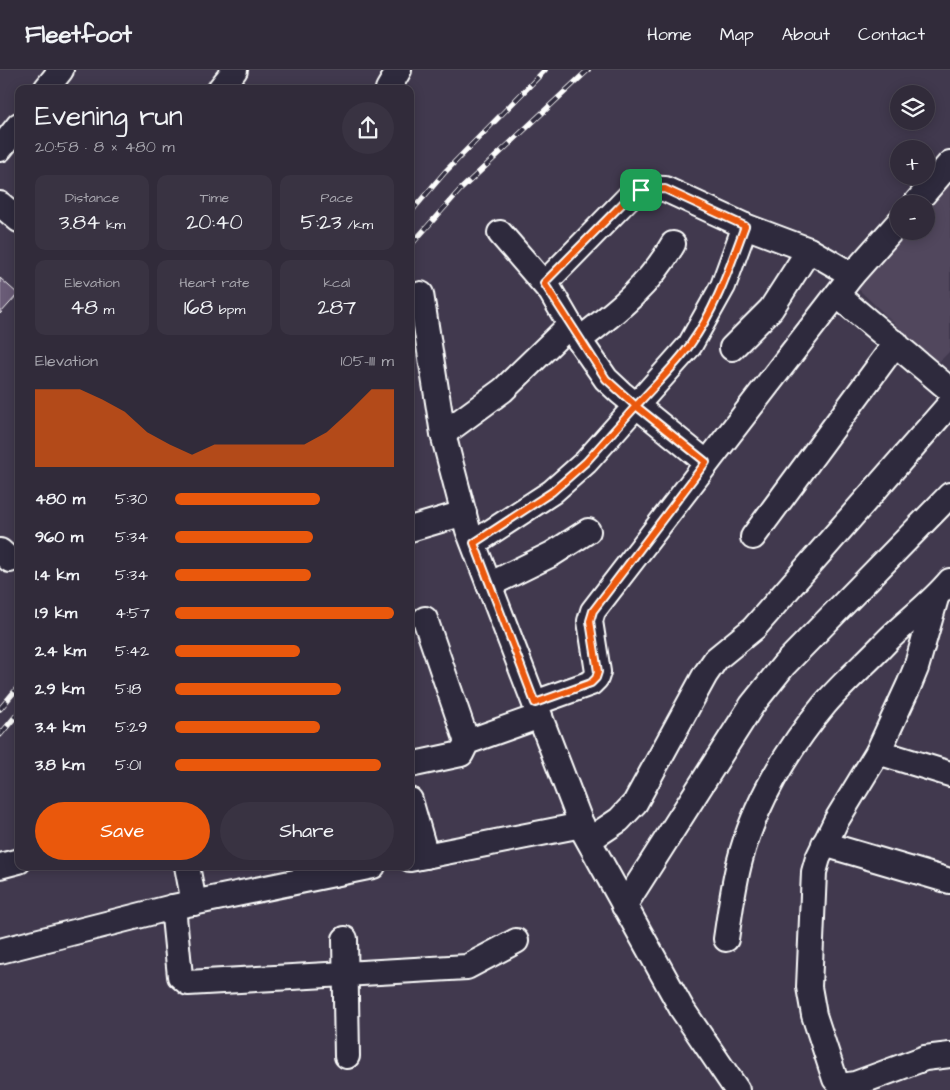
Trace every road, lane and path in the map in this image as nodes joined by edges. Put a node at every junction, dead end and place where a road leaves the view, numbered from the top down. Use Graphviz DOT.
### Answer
graph roads {
  1 [pos="61,70"];
  2 [pos="236,70"];
  3 [pos="399,70"];
  4 [pos="49,85"];
  5 [pos="223,85"];
  6 [pos="390,85"];
  7 [pos="15,130"];
  8 [pos="0,149"];
  9 [pos="950,163"];
  10 [pos="923,195"];
  11 [pos="0,204"];
  12 [pos="15,217"];
  13 [pos="745,226"];
  14 [pos="890,232"];
  15 [pos="500,233"];
  16 [pos="673,244"];
  17 [pos="810,250"];
  18 [pos="852,275"];
  19 [pos="544,283"];
  20 [pos="421,294"];
  21 [pos="837,294"];
  22 [pos="575,333"];
  23 [pos="896,343"];
  24 [pos="732,348"];
  25 [pos="950,390"];
  26 [pos="950,404"];
  27 [pos="636,406"];
  28 [pos="443,434"];
  29 [pos="706,462"];
  30 [pos="950,495"];
  31 [pos="464,513"];
  32 [pos="414,528"];
  33 [pos="588,531"];
  34 [pos="753,537"];
  35 [pos="474,543"];
  36 [pos="489,585"];
  37 [pos="943,589"];
  38 [pos="425,619"];
  39 [pos="538,709"];
  40 [pos="467,742"];
  41 [pos="878,752"];
  42 [pos="414,764"];
  43 [pos="950,774"];
  44 [pos="414,829"];
  45 [pos="585,833"];
  46 [pos="824,844"];
  47 [pos="418,858"];
  48 [pos="15,862"];
  49 [pos="0,866"];
  50 [pos="187,870"];
  51 [pos="337,870"];
  52 [pos="283,875"];
  53 [pos="950,881"];
  54 [pos="183,905"];
  55 [pos="624,906"];
  56 [pos="344,939"];
  57 [pos="726,939"];
  58 [pos="516,941"];
  59 [pos="0,951"];
  60 [pos="345,973"];
  61 [pos="950,1055"];
  62 [pos="347,1056"];
  63 [pos="737,1090"];
  1 -- 4 [label="street"];
  2 -- 5 [label="street"];
  3 -- 6 [label="street"];
  7 -- 8 [label="street"];
  9 -- 10 [label="street"];
  11 -- 12 [label="street"];
  13 -- 17 [label="street"];
  13 -- 19 [label="street"];
  13 -- 27 [label="street"];
  14 -- 18 [label="street"];
  15 -- 19 [label="street"];
  16 -- 22 [label="street"];
  17 -- 18 [label="street"];
  17 -- 24 [label="street"];
  18 -- 21 [label="street"];
  19 -- 22 [label="street"];
  20 -- 28 [label="street"];
  21 -- 23 [label="street"];
  21 -- 29 [label="street"];
  22 -- 27 [label="street"];
  22 -- 28 [label="street"];
  23 -- 25 [label="street"];
  23 -- 34 [label="street"];
  26 -- 45 [label="street"];
  27 -- 29 [label="street"];
  27 -- 35 [label="street"];
  28 -- 31 [label="street"];
  29 -- 39 [label="street"];
  30 -- 55 [label="street"];
  31 -- 32 [label="street"];
  31 -- 35 [label="street"];
  33 -- 36 [label="street"];
  35 -- 36 [label="street"];
  36 -- 39 [label="street"];
  37 -- 41 [label="street"];
  37 -- 57 [label="street"];
  38 -- 40 [label="street"];
  39 -- 40 [label="street"];
  39 -- 45 [label="street"];
  40 -- 42 [label="street"];
  41 -- 43 [label="street"];
  41 -- 46 [label="street"];
  44 -- 47 [label="street"];
  45 -- 47 [label="street"];
  45 -- 55 [label="street"];
  46 -- 53 [label="street"];
  46 -- 61 [label="street"];
  48 -- 49 [label="street"];
  50 -- 54 [label="street"];
  51 -- 52 [label="street"];
  52 -- 54 [label="street"];
  54 -- 59 [label="street"];
  54 -- 60 [label="street"];
  55 -- 63 [label="street"];
  56 -- 60 [label="street"];
  58 -- 60 [label="street"];
  60 -- 62 [label="street"];
}
